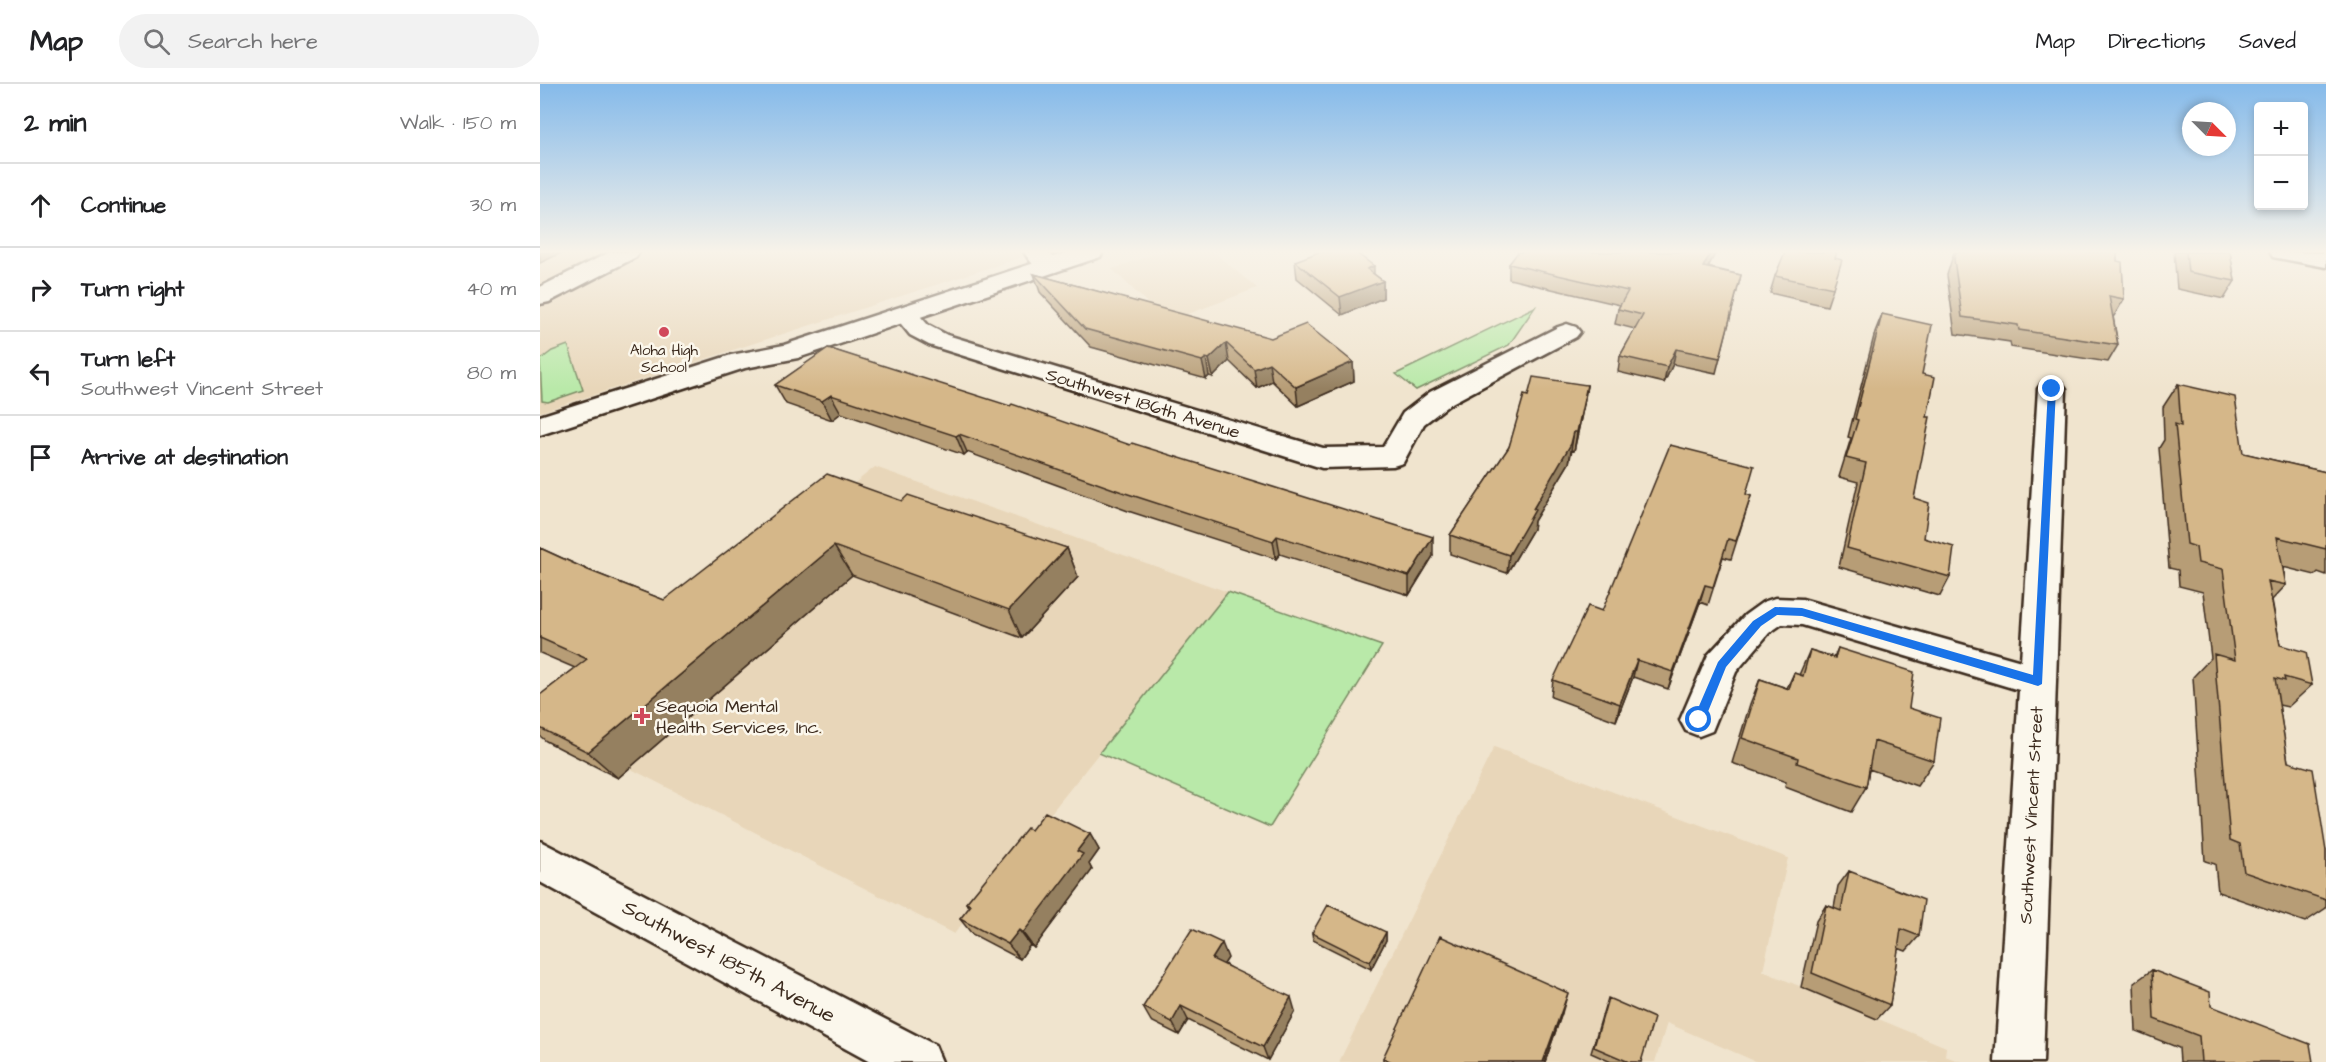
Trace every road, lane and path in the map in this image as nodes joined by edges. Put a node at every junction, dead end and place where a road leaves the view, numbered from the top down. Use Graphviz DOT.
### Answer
graph roads {
  1 [pos="947,298"];
  2 [pos="905,315"];
  3 [pos="1567,332"];
  4 [pos="789,352"];
  5 [pos="2052,389"];
  6 [pos="540,426"];
  7 [pos="540,445"];
  8 [pos="2038,681"];
  9 [pos="1699,720"];
  10 [pos="540,861"];
  11 [pos="918,1062"];
  12 [pos="2019,1062"];
  1 -- 2 [label="street"];
  2 -- 3 [label="street, Southwest 186th Avenue"];
  2 -- 4 [label="street"];
  4 -- 6 [label="street"];
  4 -- 7 [label="street"];
  5 -- 8 [label="street, Southwest Vincent Street"];
  8 -- 9 [label="street"];
  8 -- 12 [label="street, Southwest Vincent Street"];
  10 -- 11 [label="street, Southwest 185th Avenue"];
}
